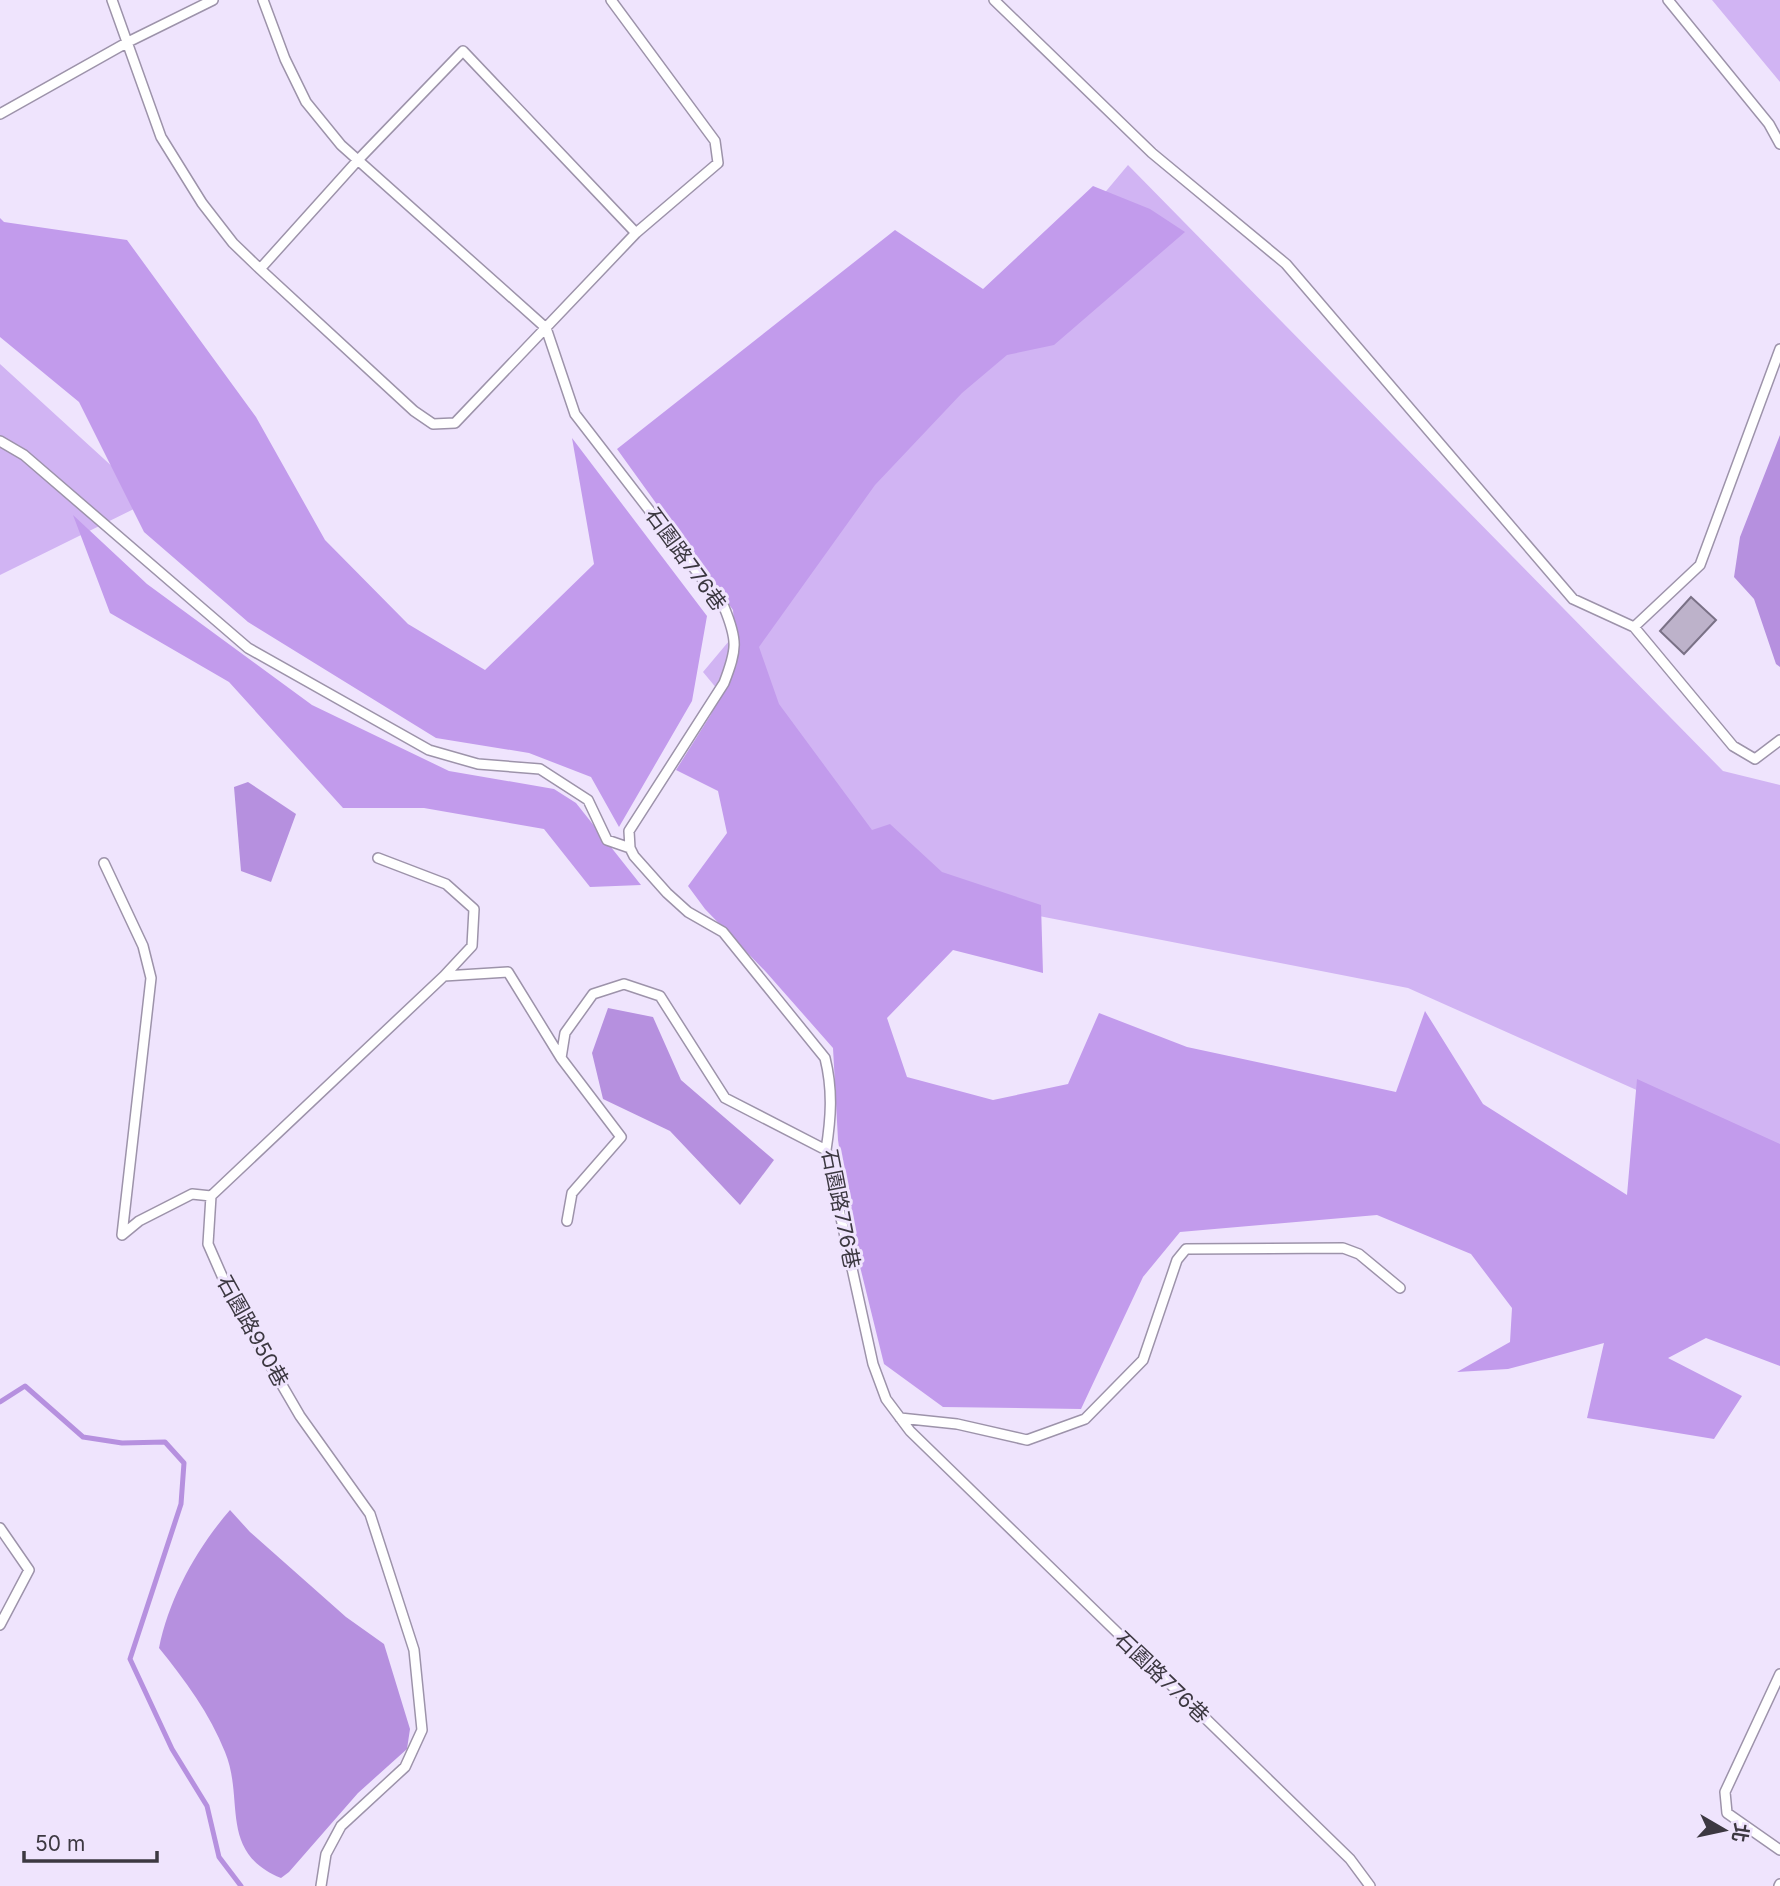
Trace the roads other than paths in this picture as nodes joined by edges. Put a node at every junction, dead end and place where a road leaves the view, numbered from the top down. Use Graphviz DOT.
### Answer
graph roads {
  1 [pos="112,0"];
  2 [pos="214,0"];
  3 [pos="263,0"];
  4 [pos="611,0"];
  5 [pos="994,0"];
  6 [pos="1668,0"];
  7 [pos="128,42"];
  8 [pos="0,114"];
  9 [pos="1780,144"];
  10 [pos="358,160"];
  11 [pos="636,233"];
  12 [pos="260,270"];
  13 [pos="546,328"];
  14 [pos="1780,349"];
  15 [pos="0,441"];
  16 [pos="1634,626"];
  17 [pos="1780,740"];
  18 [pos="630,848"];
  19 [pos="379,858"];
  20 [pos="104,863"];
  21 [pos="444,976"];
  22 [pos="561,1059"];
  23 [pos="826,1150"];
  24 [pos="211,1196"];
  25 [pos="567,1221"];
  26 [pos="1400,1288"];
  27 [pos="900,1418"];
  28 [pos="0,1528"];
  29 [pos="0,1625"];
  30 [pos="1780,1674"];
  31 [pos="1780,1850"];
  32 [pos="321,1886"];
  33 [pos="1370,1886"];
  1 -- 7 [label="lane"];
  2 -- 7 [label="lane"];
  3 -- 10 [label="lane"];
  4 -- 11 [label="lane"];
  5 -- 16 [label="lane"];
  6 -- 9 [label="lane"];
  7 -- 8 [label="lane"];
  7 -- 12 [label="lane"];
  10 -- 11 [label="lane"];
  10 -- 12 [label="lane"];
  10 -- 13 [label="lane"];
  11 -- 13 [label="lane"];
  12 -- 13 [label="lane"];
  13 -- 18 [label="lane, 石園路776巷"];
  14 -- 16 [label="lane"];
  15 -- 18 [label="lane"];
  16 -- 17 [label="lane"];
  18 -- 23 [label="lane, 石園路776巷"];
  19 -- 21 [label="lane"];
  20 -- 24 [label="lane"];
  21 -- 22 [label="lane"];
  21 -- 24 [label="lane"];
  22 -- 23 [label="lane"];
  22 -- 25 [label="lane"];
  23 -- 27 [label="lane, 石園路776巷"];
  24 -- 32 [label="lane, 石園路950巷"];
  26 -- 27 [label="lane"];
  27 -- 33 [label="lane, 石園路776巷"];
  28 -- 29 [label="lane"];
  30 -- 31 [label="lane"];
}
